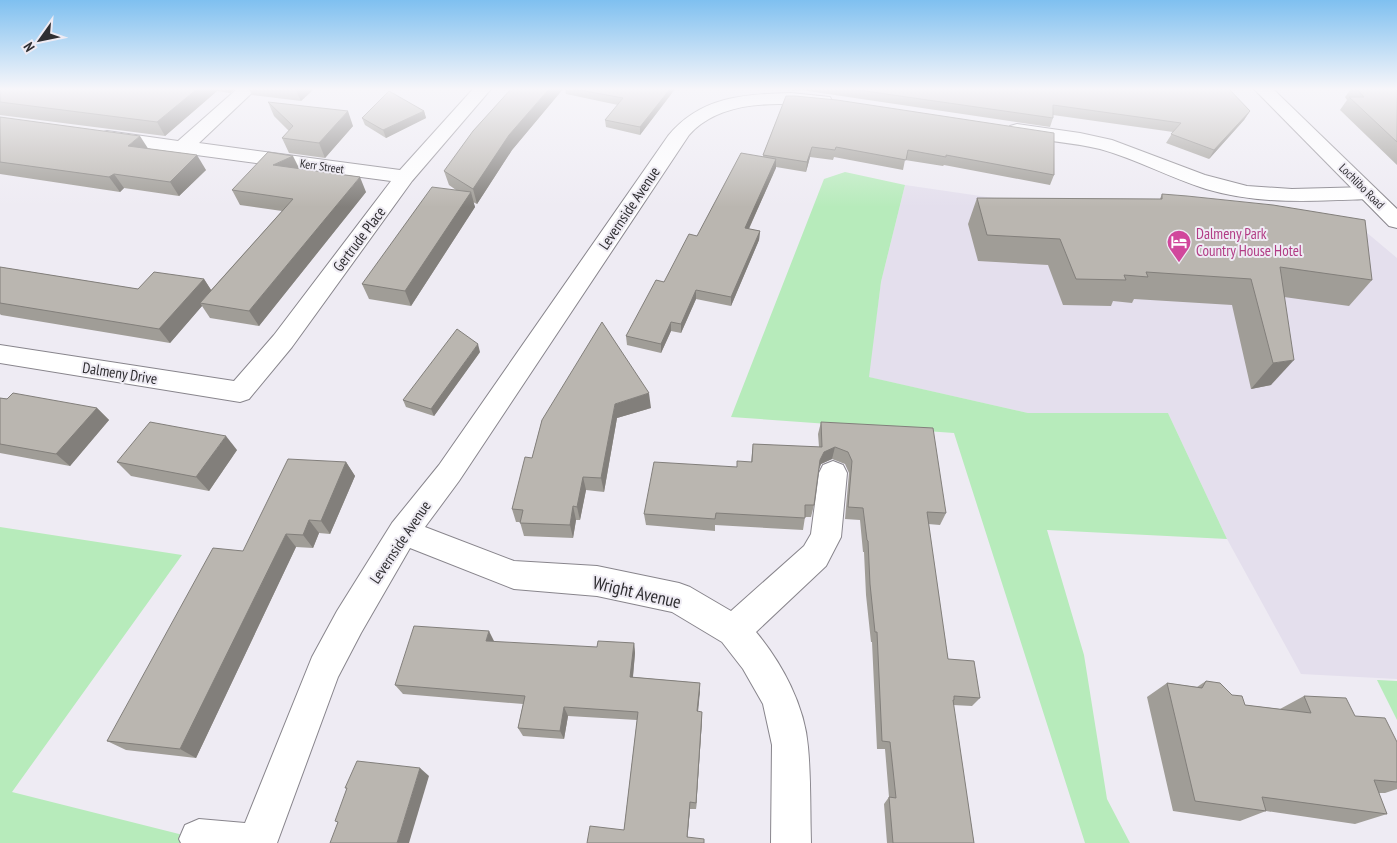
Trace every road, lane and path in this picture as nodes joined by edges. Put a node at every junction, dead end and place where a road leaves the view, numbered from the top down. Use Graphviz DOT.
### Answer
graph roads {
  1 [pos="203,128"];
  2 [pos="448,128"];
  3 [pos="685,128"];
  4 [pos="1004,128"];
  5 [pos="1303,128"];
  6 [pos="86,134"];
  7 [pos="182,148"];
  8 [pos="406,177"];
  9 [pos="1368,193"];
  10 [pos="1397,221"];
  11 [pos="0,354"];
  12 [pos="240,392"];
  13 [pos="833,473"];
  14 [pos="403,532"];
  15 [pos="734,631"];
  16 [pos="199,839"];
  17 [pos="245,843"];
  18 [pos="257,843"];
  19 [pos="791,843"];
  1 -- 7 [label="street"];
  2 -- 8 [label="street, Gertrude Place"];
  3 -- 14 [label="street, Levernside Avenue"];
  4 -- 9 [label="street"];
  5 -- 9 [label="street, Lochlibo Road"];
  6 -- 7 [label="street, Kerr Street"];
  7 -- 8 [label="street, Kerr Street"];
  8 -- 12 [label="street, Gertrude Place"];
  9 -- 10 [label="street, Lochlibo Road"];
  11 -- 12 [label="street, Dalmeny Drive"];
  13 -- 15 [label="street"];
  14 -- 15 [label="street, Wright Avenue"];
  14 -- 18 [label="street, Levernside Avenue"];
  15 -- 19 [label="street, Wright Avenue"];
  16 -- 17 [label="street"];
}
